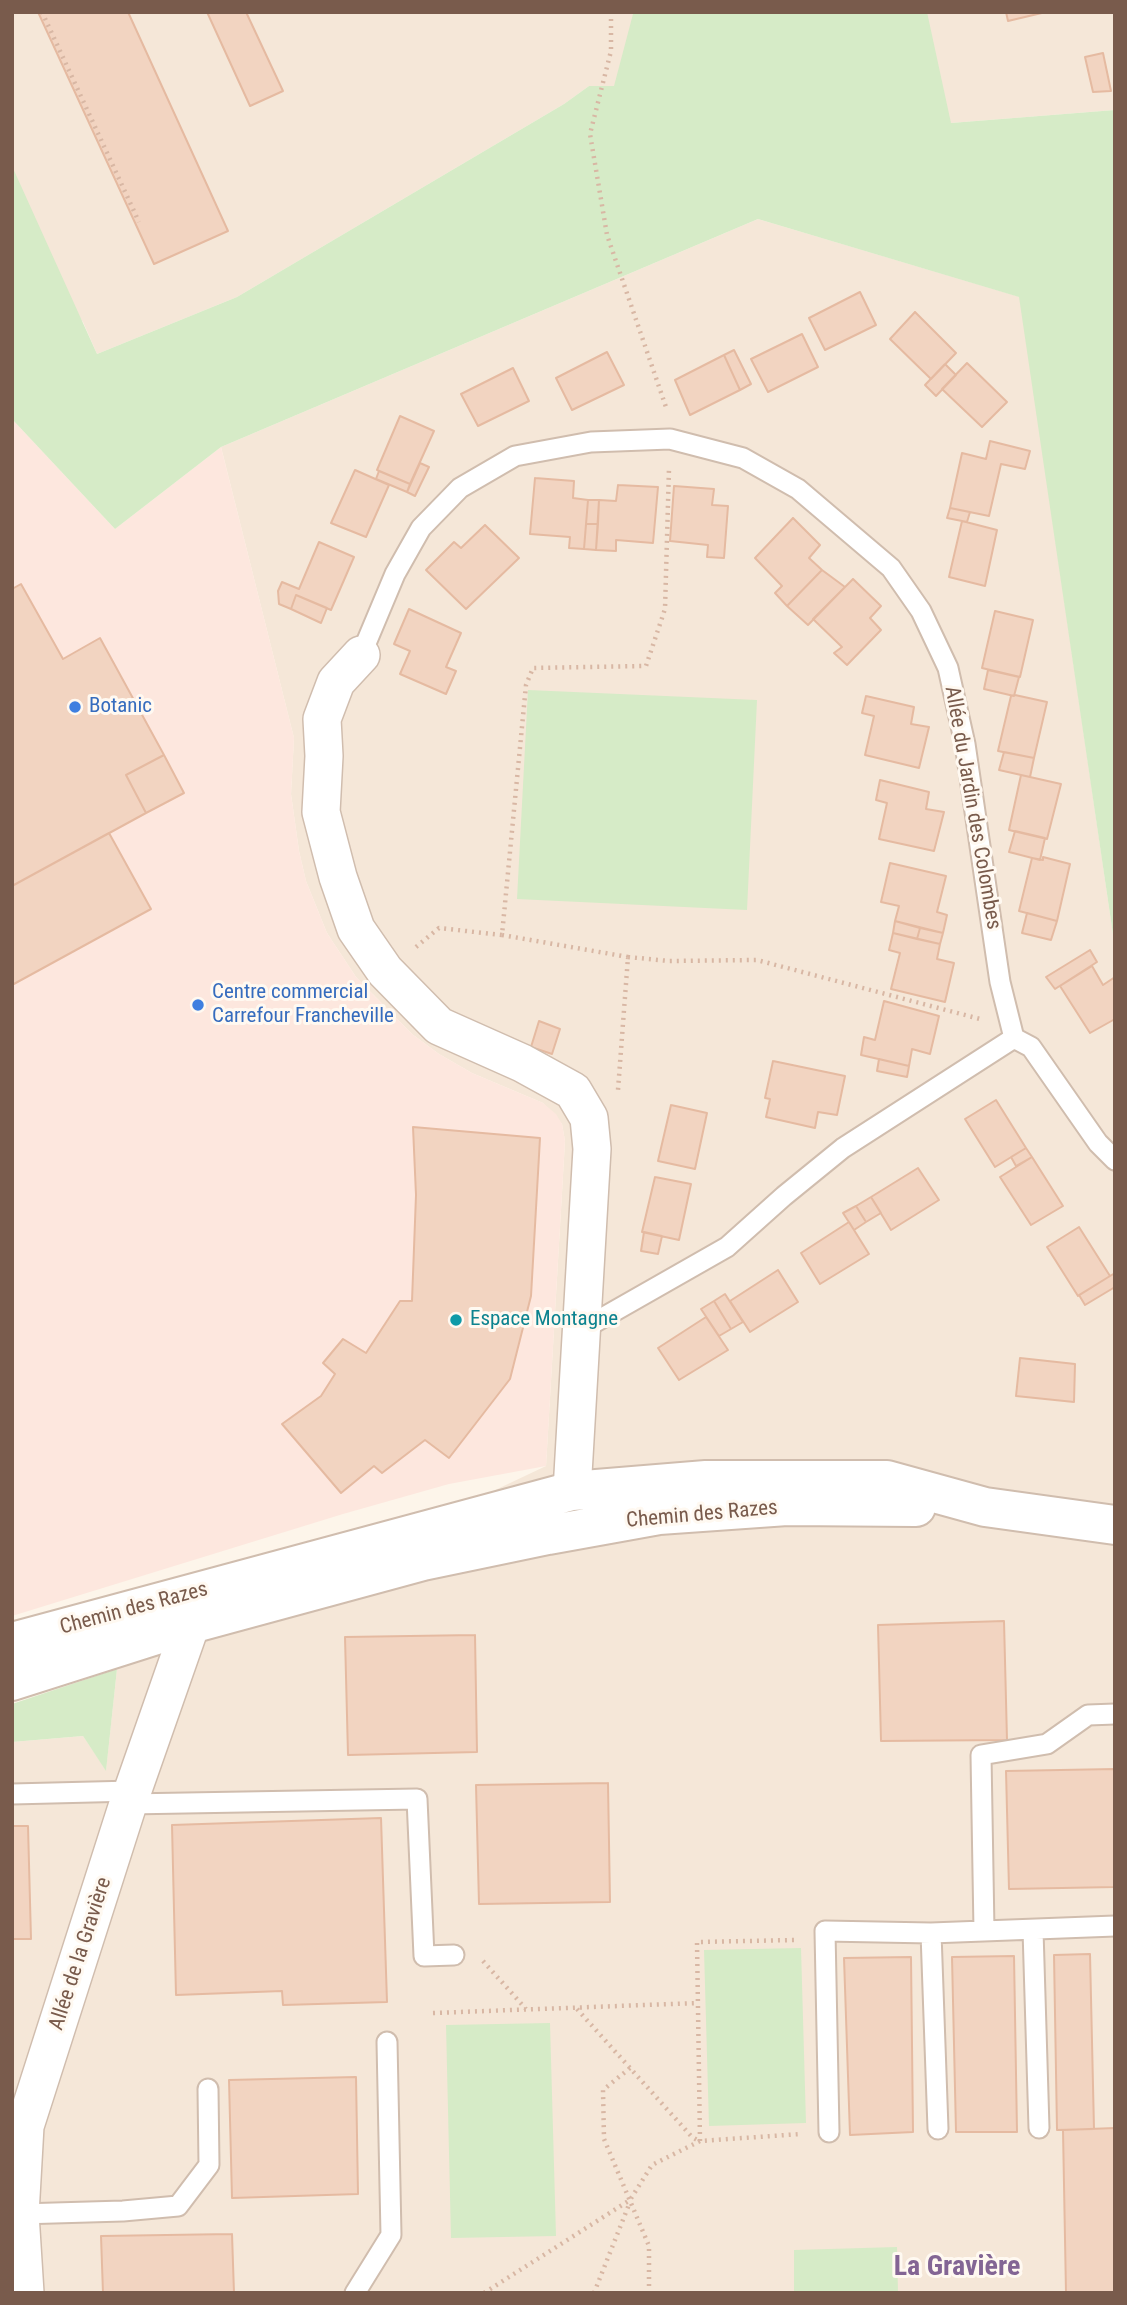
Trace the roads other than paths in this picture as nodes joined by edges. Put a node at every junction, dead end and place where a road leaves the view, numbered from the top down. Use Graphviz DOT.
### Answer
graph roads {
  1 [pos="362,654"];
  2 [pos="1014,1038"];
  3 [pos="1115,1160"];
  4 [pos="583,1329"];
  5 [pos="572,1491"];
  6 [pos="985,1507"];
  7 [pos="1115,1525"];
  8 [pos="337,1555"];
  9 [pos="422,1561"];
  10 [pos="191,1624"];
  11 [pos="12,1642"];
  12 [pos="12,1681"];
  13 [pos="1115,1714"];
  14 [pos="12,1794"];
  15 [pos="130,1798"];
  16 [pos="1115,1926"];
  17 [pos="1034,1930"];
  18 [pos="984,1931"];
  19 [pos="931,1933"];
  20 [pos="454,1955"];
  21 [pos="387,2042"];
  22 [pos="208,2089"];
  23 [pos="19,2127"];
  24 [pos="1039,2128"];
  25 [pos="938,2129"];
  26 [pos="829,2132"];
  27 [pos="20,2214"];
  28 [pos="25,2293"];
  29 [pos="355,2293"];
  1 -- 2 [label="lane, Allée du Jardin des Colombes"];
  1 -- 4 [label="street, Allée du Jardin des Colombes"];
  2 -- 3 [label="lane"];
  2 -- 4 [label="lane"];
  4 -- 5 [label="street, Allée du Jardin des Colombes"];
  5 -- 6 [label="street, Chemin des Razes"];
  5 -- 8 [label="street, Chemin des Razes"];
  5 -- 9 [label="street, Chemin des Razes"];
  6 -- 7 [label="street, Chemin des Razes"];
  6 -- 9 [label="street, Chemin des Razes"];
  8 -- 10 [label="street, Chemin des Razes"];
  8 -- 11 [label="street, Chemin des Razes"];
  9 -- 10 [label="street, Chemin des Razes"];
  10 -- 12 [label="street, Chemin des Razes"];
  10 -- 15 [label="street, Allée de la Gravière"];
  13 -- 18 [label="lane"];
  14 -- 15 [label="lane"];
  15 -- 20 [label="lane"];
  15 -- 23 [label="street, Allée de la Gravière"];
  16 -- 17 [label="lane"];
  17 -- 18 [label="lane"];
  17 -- 24 [label="lane"];
  18 -- 19 [label="lane"];
  19 -- 25 [label="lane"];
  19 -- 26 [label="lane"];
  21 -- 29 [label="lane"];
  22 -- 27 [label="lane"];
  23 -- 27 [label="street, Allée de la Gravière"];
  27 -- 28 [label="street, Allée de la Gravière"];
}
